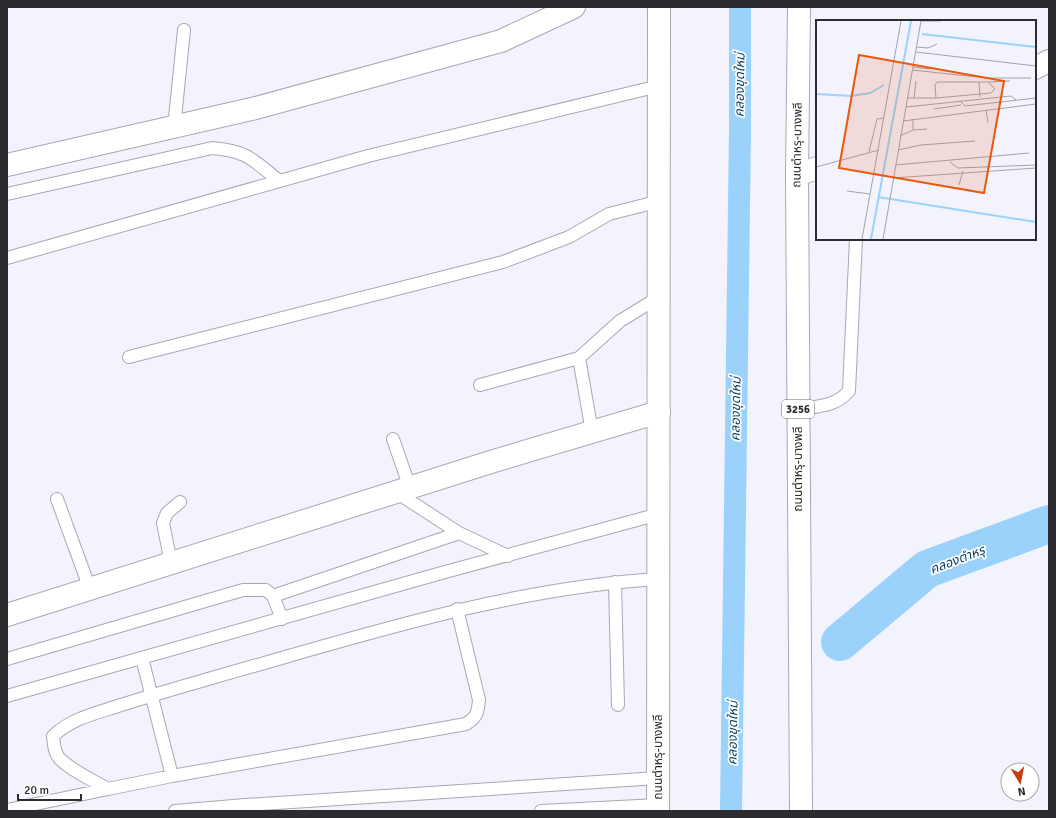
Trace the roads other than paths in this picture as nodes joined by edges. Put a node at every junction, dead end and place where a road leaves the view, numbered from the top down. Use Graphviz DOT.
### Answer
graph roads {
  1 [pos="574,7"];
  2 [pos="659,7"];
  3 [pos="799,7"];
  4 [pos="184,30"];
  5 [pos="1049,61"];
  6 [pos="1036,68"];
  7 [pos="659,86"];
  8 [pos="174,128"];
  9 [pos="7,165"];
  10 [pos="816,168"];
  11 [pos="796,175"];
  12 [pos="278,180"];
  13 [pos="7,194"];
  14 [pos="660,201"];
  15 [pos="856,240"];
  16 [pos="7,258"];
  17 [pos="659,297"];
  18 [pos="129,357"];
  19 [pos="579,358"];
  20 [pos="480,385"];
  21 [pos="798,409"];
  22 [pos="659,412"];
  23 [pos="592,432"];
  24 [pos="394,439"];
  25 [pos="403,490"];
  26 [pos="57,499"];
  27 [pos="180,502"];
  28 [pos="659,514"];
  29 [pos="459,533"];
  30 [pos="508,556"];
  31 [pos="172,563"];
  32 [pos="659,579"];
  33 [pos="615,582"];
  34 [pos="90,589"];
  35 [pos="273,596"];
  36 [pos="457,609"];
  37 [pos="7,615"];
  38 [pos="282,619"];
  39 [pos="142,658"];
  40 [pos="7,659"];
  41 [pos="152,695"];
  42 [pos="7,696"];
  43 [pos="618,705"];
  44 [pos="172,776"];
  45 [pos="658,778"];
  46 [pos="108,789"];
  47 [pos="658,808"];
  48 [pos="7,810"];
  49 [pos="175,811"];
  50 [pos="541,811"];
  51 [pos="801,811"];
  1 -- 8 [label="main road"];
  2 -- 7 [label="main road, ถนนตำหรุ-บางพลี"];
  3 -- 11 [label="main road, ถนนตำหรุ-บางพลี / 3256"];
  4 -- 8 [label="lane"];
  5 -- 6 [label="main road"];
  7 -- 12 [label="lane"];
  7 -- 14 [label="main road, ถนนตำหรุ-บางพลี"];
  8 -- 9 [label="main road"];
  10 -- 11 [label="main road"];
  11 -- 21 [label="main road, ถนนตำหรุ-บางพลี / 3256"];
  12 -- 13 [label="lane"];
  12 -- 16 [label="lane"];
  14 -- 17 [label="main road, ถนนตำหรุ-บางพลี"];
  14 -- 18 [label="lane"];
  15 -- 21 [label="lane"];
  17 -- 19 [label="lane"];
  17 -- 22 [label="main road, ถนนตำหรุ-บางพลี"];
  19 -- 20 [label="lane"];
  19 -- 23 [label="lane"];
  21 -- 51 [label="main road, ถนนตำหรุ-บางพลี / 3256"];
  22 -- 23 [label="main road"];
  22 -- 28 [label="main road, ถนนตำหรุ-บางพลี"];
  23 -- 25 [label="main road"];
  24 -- 25 [label="lane"];
  25 -- 29 [label="lane"];
  25 -- 31 [label="main road"];
  26 -- 34 [label="lane"];
  27 -- 31 [label="lane"];
  28 -- 30 [label="lane"];
  28 -- 32 [label="main road, ถนนตำหรุ-บางพลี"];
  29 -- 30 [label="lane"];
  29 -- 35 [label="lane"];
  30 -- 38 [label="lane"];
  31 -- 34 [label="main road"];
  32 -- 33 [label="lane"];
  32 -- 45 [label="main road, ถนนตำหรุ-บางพลี"];
  33 -- 36 [label="lane"];
  33 -- 43 [label="lane"];
  34 -- 37 [label="main road"];
  35 -- 38 [label="lane"];
  35 -- 40 [label="lane"];
  36 -- 41 [label="lane"];
  36 -- 44 [label="lane"];
  38 -- 39 [label="lane"];
  39 -- 41 [label="lane"];
  39 -- 42 [label="lane"];
  41 -- 44 [label="lane"];
  41 -- 46 [label="lane"];
  44 -- 46 [label="lane"];
  45 -- 47 [label="main road, ถนนตำหรุ-บางพลี"];
  45 -- 49 [label="lane"];
  46 -- 48 [label="lane"];
  47 -- 50 [label="lane"];
}
